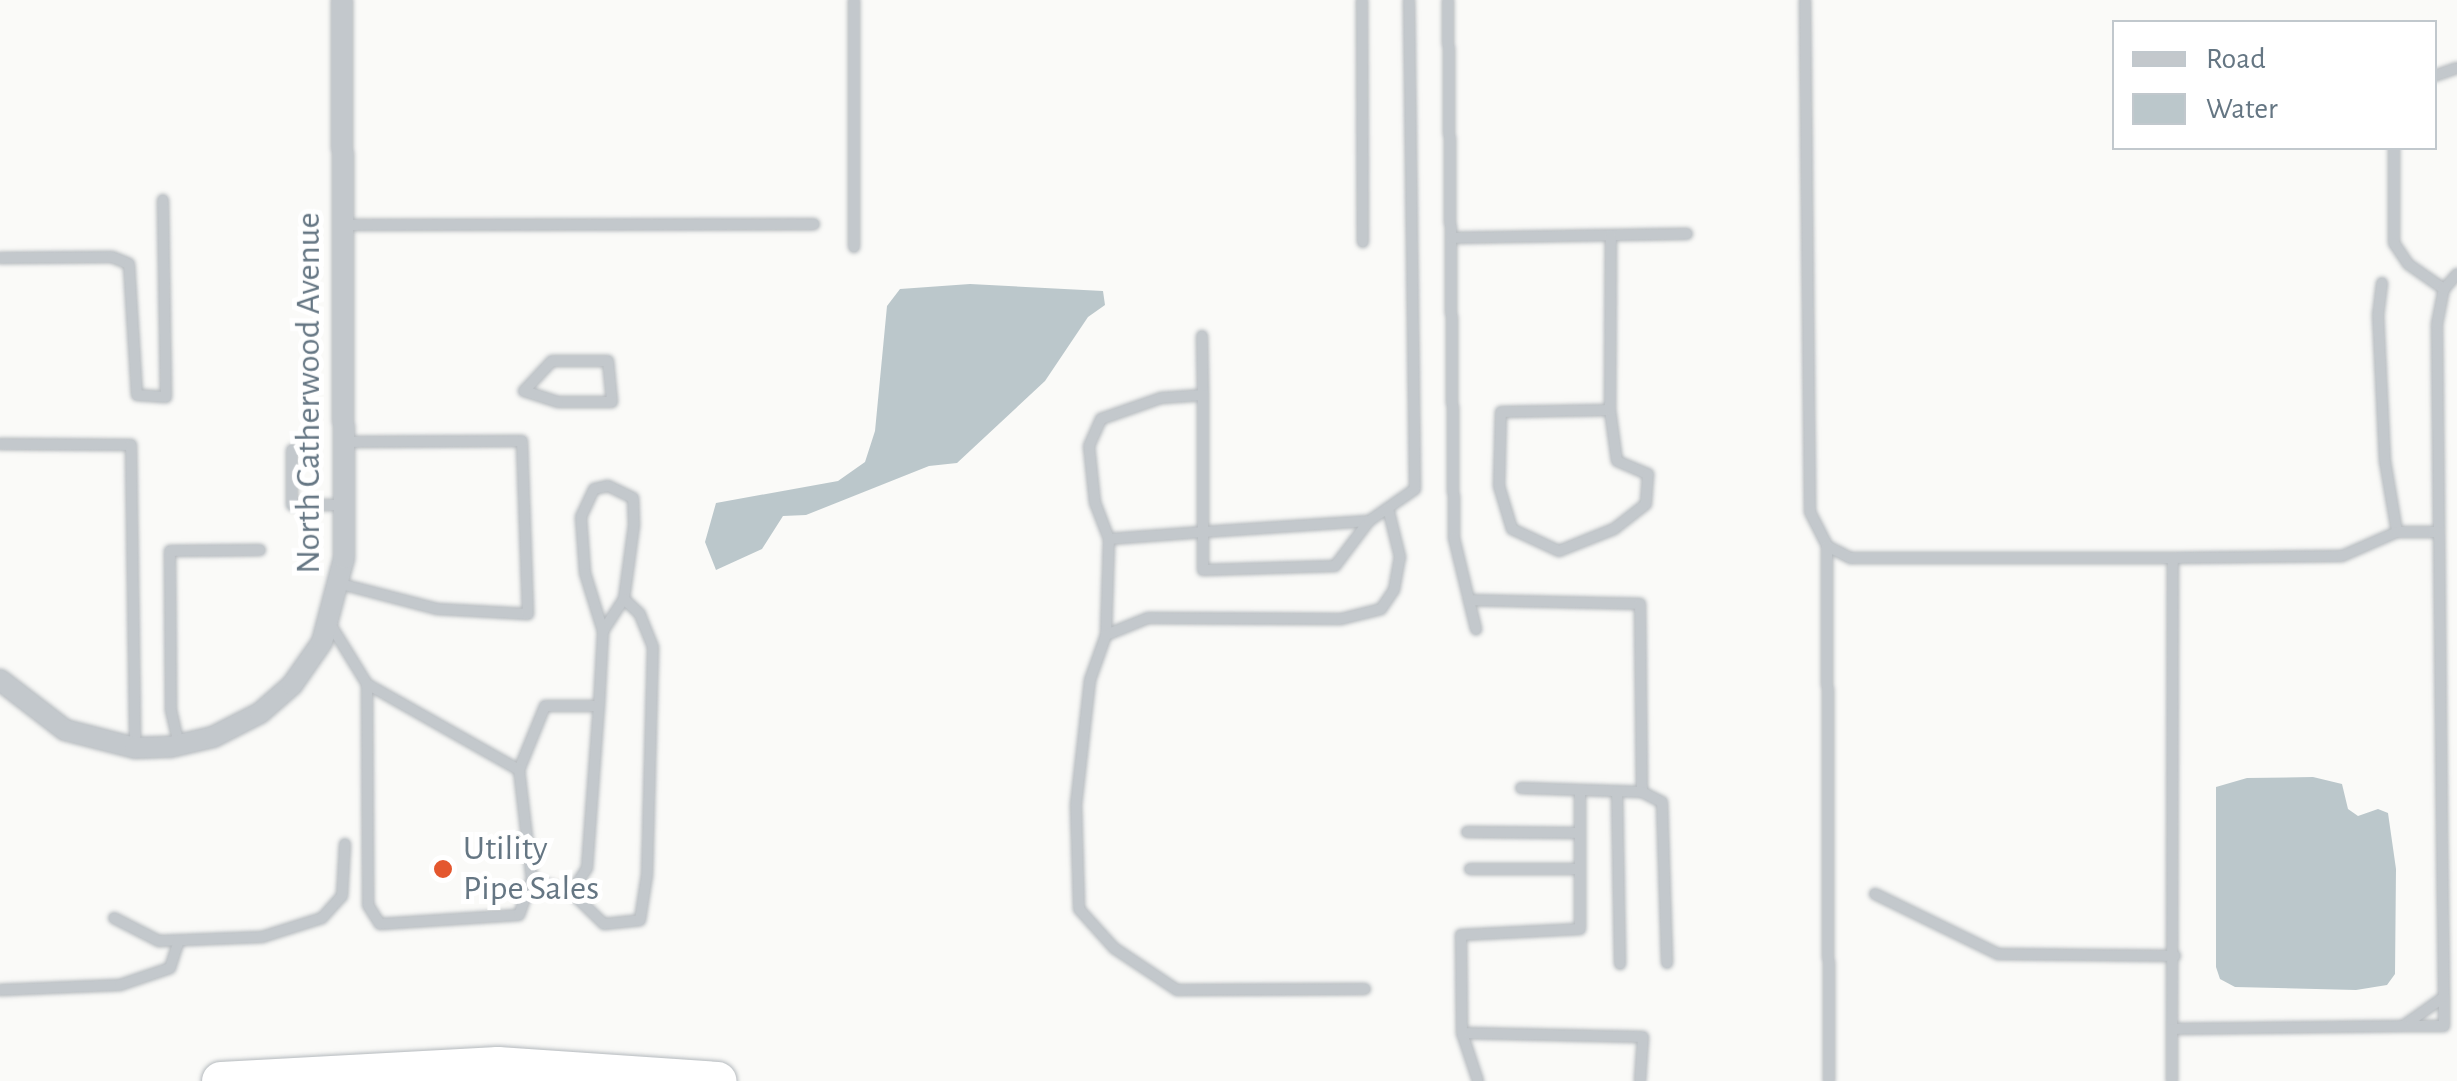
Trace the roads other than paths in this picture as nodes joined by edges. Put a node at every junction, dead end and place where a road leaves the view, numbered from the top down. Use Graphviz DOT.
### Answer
graph roads {
  1 [pos="342,0"];
  2 [pos="854,0"];
  3 [pos="1362,0"];
  4 [pos="1409,0"];
  5 [pos="1448,0"];
  6 [pos="1806,0"];
  7 [pos="2394,150"];
  8 [pos="163,200"];
  9 [pos="814,224"];
  10 [pos="343,225"];
  11 [pos="1688,234"];
  12 [pos="1611,236"];
  13 [pos="1451,238"];
  14 [pos="1363,242"];
  15 [pos="854,247"];
  16 [pos="0,258"];
  17 [pos="2457,274"];
  18 [pos="2382,282"];
  19 [pos="2444,289"];
  20 [pos="1202,336"];
  21 [pos="524,390"];
  22 [pos="1203,395"];
  23 [pos="1610,410"];
  24 [pos="344,442"];
  25 [pos="0,444"];
  26 [pos="292,450"];
  27 [pos="344,505"];
  28 [pos="1388,508"];
  29 [pos="1368,521"];
  30 [pos="1204,532"];
  31 [pos="2397,532"];
  32 [pos="2439,532"];
  33 [pos="1108,539"];
  34 [pos="1827,546"];
  35 [pos="260,550"];
  36 [pos="2173,558"];
  37 [pos="342,584"];
  38 [pos="624,599"];
  39 [pos="1469,600"];
  40 [pos="330,624"];
  41 [pos="1476,629"];
  42 [pos="603,632"];
  43 [pos="1106,635"];
  44 [pos="0,680"];
  45 [pos="367,684"];
  46 [pos="599,706"];
  47 [pos="170,746"];
  48 [pos="135,748"];
  49 [pos="519,770"];
  50 [pos="1521,788"];
  51 [pos="1580,790"];
  52 [pos="1617,791"];
  53 [pos="1642,792"];
  54 [pos="2442,829"];
  55 [pos="2457,829"];
  56 [pos="1466,832"];
  57 [pos="1580,833"];
  58 [pos="345,844"];
  59 [pos="1470,868"];
  60 [pos="1580,869"];
  61 [pos="532,880"];
  62 [pos="571,892"];
  63 [pos="1875,894"];
  64 [pos="114,918"];
  65 [pos="180,940"];
  66 [pos="2175,956"];
  67 [pos="1666,963"];
  68 [pos="1620,964"];
  69 [pos="1365,989"];
  70 [pos="0,990"];
  71 [pos="2444,997"];
  72 [pos="2403,1026"];
  73 [pos="2172,1029"];
  74 [pos="1462,1032"];
  75 [pos="221,1081"];
  76 [pos="717,1081"];
  77 [pos="1478,1081"];
  78 [pos="1640,1081"];
  79 [pos="1828,1081"];
  80 [pos="2172,1081"];
  1 -- 10 [label="street, North Catherwood Avenue"];
  2 -- 15 [label="lane"];
  3 -- 14 [label="lane"];
  4 -- 28 [label="lane"];
  5 -- 13 [label="lane"];
  6 -- 34 [label="lane"];
  7 -- 19 [label="lane"];
  8 -- 16 [label="lane"];
  9 -- 10 [label="lane"];
  10 -- 24 [label="street, North Catherwood Avenue"];
  11 -- 12 [label="lane"];
  12 -- 13 [label="lane"];
  12 -- 23 [label="lane"];
  13 -- 39 [label="lane"];
  17 -- 19 [label="lane"];
  18 -- 31 [label="lane"];
  19 -- 32 [label="lane"];
  20 -- 22 [label="lane"];
  21 -- 21 [label="lane"];
  22 -- 30 [label="lane"];
  22 -- 33 [label="lane"];
  23 -- 23 [label="lane"];
  24 -- 27 [label="street, North Catherwood Avenue"];
  24 -- 37 [label="lane"];
  25 -- 48 [label="lane"];
  26 -- 27 [label="lane"];
  27 -- 37 [label="street, North Catherwood Avenue"];
  28 -- 29 [label="lane"];
  28 -- 43 [label="lane"];
  29 -- 30 [label="lane"];
  29 -- 30 [label="lane"];
  30 -- 33 [label="lane"];
  31 -- 32 [label="lane"];
  31 -- 36 [label="lane"];
  32 -- 54 [label="lane"];
  33 -- 43 [label="lane"];
  34 -- 36 [label="lane"];
  34 -- 79 [label="lane"];
  35 -- 47 [label="lane"];
  36 -- 66 [label="lane"];
  37 -- 40 [label="street, North Catherwood Avenue"];
  38 -- 42 [label="lane"];
  38 -- 42 [label="lane"];
  38 -- 62 [label="lane"];
  39 -- 41 [label="lane"];
  39 -- 53 [label="lane"];
  40 -- 45 [label="lane"];
  40 -- 47 [label="street, North Catherwood Avenue"];
  42 -- 46 [label="lane"];
  43 -- 69 [label="lane"];
  44 -- 48 [label="street, North Catherwood Avenue"];
  45 -- 49 [label="lane"];
  45 -- 61 [label="lane"];
  46 -- 49 [label="lane"];
  46 -- 62 [label="lane"];
  47 -- 48 [label="street, North Catherwood Avenue"];
  49 -- 61 [label="lane"];
  50 -- 51 [label="lane"];
  51 -- 52 [label="lane"];
  51 -- 57 [label="lane"];
  52 -- 53 [label="lane"];
  52 -- 68 [label="lane"];
  53 -- 67 [label="lane"];
  54 -- 55 [label="lane"];
  54 -- 71 [label="lane"];
  56 -- 57 [label="lane"];
  57 -- 60 [label="lane"];
  58 -- 65 [label="lane"];
  59 -- 60 [label="lane"];
  60 -- 74 [label="lane"];
  61 -- 62 [label="lane"];
  63 -- 66 [label="lane"];
  64 -- 65 [label="lane"];
  65 -- 70 [label="lane"];
  66 -- 73 [label="lane"];
  71 -- 72 [label="lane"];
  71 -- 72 [label="lane"];
  72 -- 73 [label="lane"];
  73 -- 80 [label="lane"];
  74 -- 77 [label="lane"];
  74 -- 78 [label="lane"];
  75 -- 76 [label="highway"];
}
